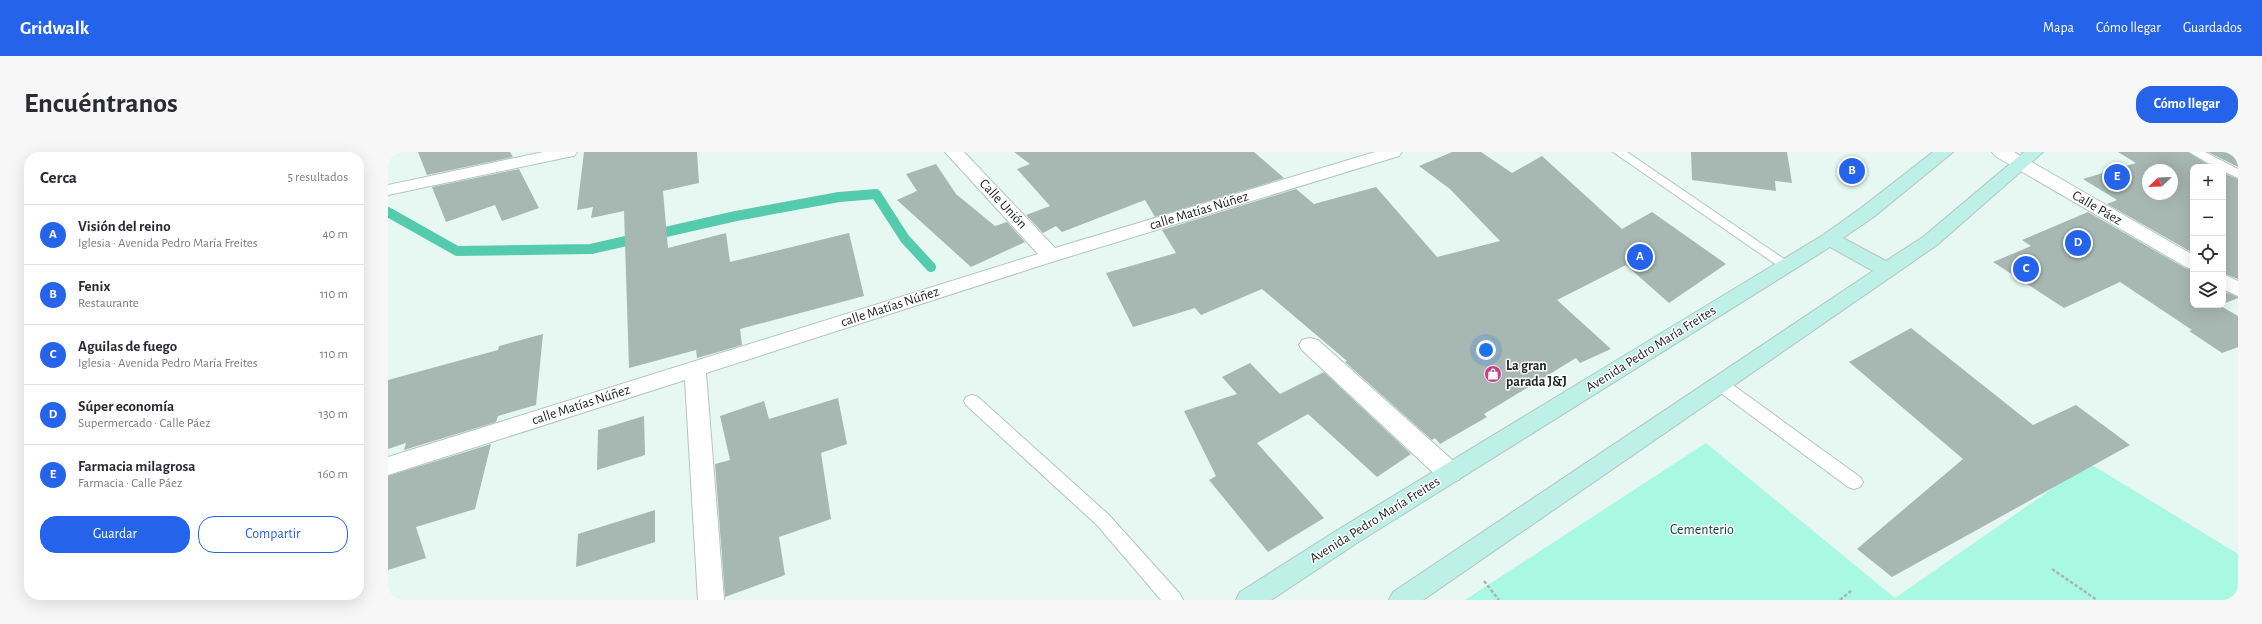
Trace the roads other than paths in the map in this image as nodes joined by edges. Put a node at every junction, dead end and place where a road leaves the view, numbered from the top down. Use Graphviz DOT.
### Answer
graph roads {
  1 [pos="568,152"];
  2 [pos="954,152"];
  3 [pos="1393,152"];
  4 [pos="1619,152"];
  5 [pos="1944,152"];
  6 [pos="2001,152"];
  7 [pos="2195,152"];
  8 [pos="2032,155"];
  9 [pos="2238,174"];
  10 [pos="388,190"];
  11 [pos="1830,239"];
  12 [pos="1051,256"];
  13 [pos="2190,261"];
  14 [pos="1786,266"];
  15 [pos="1887,270"];
  16 [pos="2226,283"];
  17 [pos="2238,290"];
  18 [pos="1310,345"];
  19 [pos="695,369"];
  20 [pos="1720,384"];
  21 [pos="972,401"];
  22 [pos="388,466"];
  23 [pos="1450,473"];
  24 [pos="1854,482"];
  25 [pos="711,600"];
  26 [pos="1173,600"];
  27 [pos="1249,600"];
  28 [pos="1402,600"];
  1 -- 10 [label="street"];
  2 -- 12 [label="street, Calle Unión"];
  3 -- 12 [label="street, calle Matías Núñez"];
  4 -- 14 [label="lane"];
  5 -- 11 [label="street, Avenida Pedro María Freites"];
  6 -- 8 [label="street, Calle Páez"];
  7 -- 9 [label="lane"];
  8 -- 13 [label="street, Calle Páez"];
  8 -- 15 [label="street"];
  11 -- 14 [label="street, Avenida Pedro María Freites"];
  11 -- 15 [label="street"];
  12 -- 19 [label="street, calle Matías Núñez"];
  14 -- 23 [label="street, Avenida Pedro María Freites"];
  15 -- 20 [label="street"];
  16 -- 17 [label="street"];
  18 -- 23 [label="street"];
  19 -- 22 [label="street, calle Matías Núñez"];
  19 -- 25 [label="street"];
  20 -- 24 [label="lane"];
  20 -- 28 [label="street"];
  21 -- 26 [label="lane"];
  23 -- 27 [label="street, Avenida Pedro María Freites"];
}
